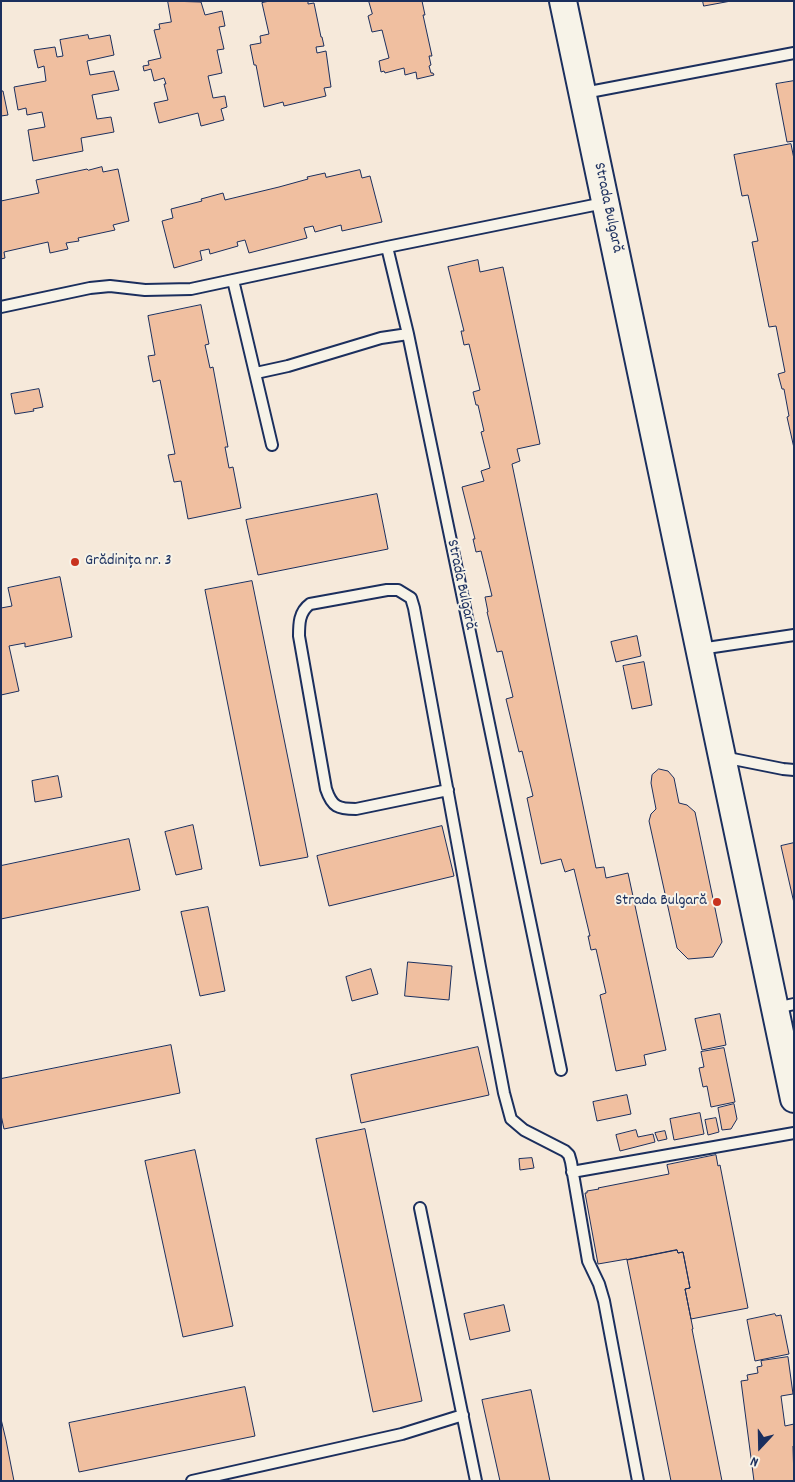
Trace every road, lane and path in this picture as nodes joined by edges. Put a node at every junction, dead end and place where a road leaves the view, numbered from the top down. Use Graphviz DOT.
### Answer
graph roads {
  1 [pos="563,1"];
  2 [pos="794,53"];
  3 [pos="583,94"];
  4 [pos="606,203"];
  5 [pos="387,247"];
  6 [pos="233,280"];
  7 [pos="1,306"];
  8 [pos="408,334"];
  9 [pos="256,373"];
  10 [pos="272,445"];
  11 [pos="794,635"];
  12 [pos="699,650"];
  13 [pos="722,757"];
  14 [pos="794,770"];
  15 [pos="448,790"];
  16 [pos="784,1006"];
  17 [pos="561,1070"];
  18 [pos="794,1099"];
  19 [pos="794,1133"];
  20 [pos="572,1172"];
  21 [pos="420,1208"];
  22 [pos="463,1416"];
  23 [pos="192,1481"];
  24 [pos="476,1481"];
  25 [pos="638,1481"];
  1 -- 3 [label="street, Strada Bulgară"];
  2 -- 3 [label="lane"];
  3 -- 4 [label="street, Strada Bulgară"];
  4 -- 5 [label="lane"];
  4 -- 12 [label="street, Strada Bulgară"];
  5 -- 6 [label="lane"];
  5 -- 8 [label="lane, Strada Bulgară"];
  6 -- 7 [label="lane"];
  6 -- 9 [label="lane"];
  8 -- 9 [label="lane"];
  8 -- 17 [label="lane, Strada Bulgară"];
  9 -- 10 [label="lane"];
  11 -- 12 [label="lane"];
  12 -- 13 [label="street, Strada Bulgară"];
  13 -- 14 [label="lane"];
  13 -- 16 [label="street, Strada Bulgară"];
  15 -- 15 [label="lane"];
  15 -- 20 [label="lane"];
  16 -- 18 [label="street, Strada Bulgară"];
  19 -- 20 [label="lane"];
  20 -- 25 [label="lane"];
  21 -- 22 [label="lane"];
  22 -- 23 [label="lane"];
  22 -- 24 [label="lane"];
}
